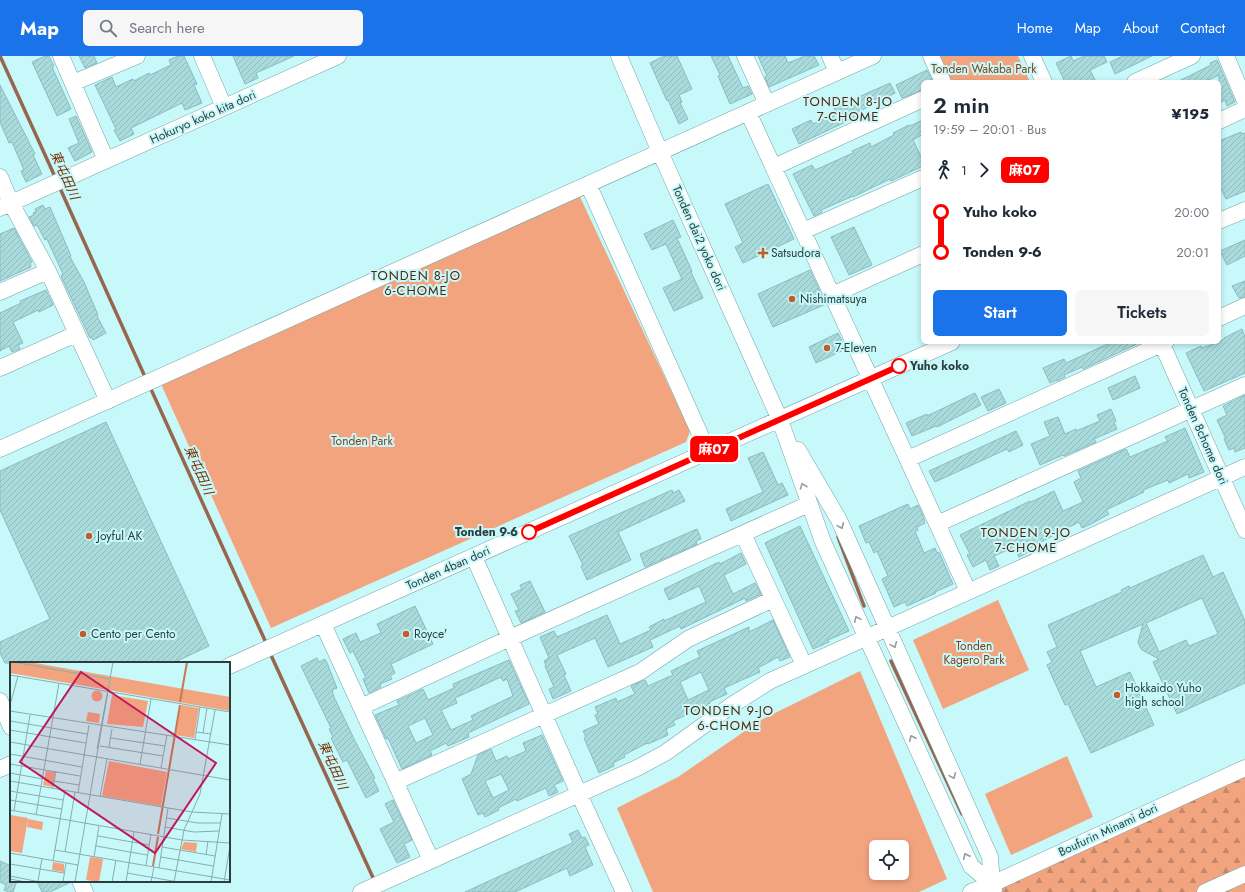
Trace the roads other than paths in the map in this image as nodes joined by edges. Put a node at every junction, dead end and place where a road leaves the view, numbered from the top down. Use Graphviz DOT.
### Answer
graph roads {
  1 [pos="61,56"];
  2 [pos="138,56"];
  3 [pos="202,56"];
  4 [pos="338,56"];
  5 [pos="618,56"];
  6 [pos="745,56"];
  7 [pos="830,56"];
  8 [pos="873,56"];
  9 [pos="931,56"];
  10 [pos="1032,56"];
  11 [pos="1192,56"];
  12 [pos="1226,56"];
  13 [pos="837,72"];
  14 [pos="943,80"];
  15 [pos="1043,80"];
  16 [pos="1139,80"];
  17 [pos="73,83"];
  18 [pos="921,99"];
  19 [pos="1245,101"];
  20 [pos="767,104"];
  21 [pos="224,107"];
  22 [pos="1245,109"];
  23 [pos="748,112"];
  24 [pos="1221,120"];
  25 [pos="660,152"];
  26 [pos="106,160"];
  27 [pos="774,167"];
  28 [pos="0,177"];
  29 [pos="921,179"];
  30 [pos="588,184"];
  31 [pos="6,206"];
  32 [pos="1245,210"];
  33 [pos="1221,221"];
  34 [pos="803,231"];
  35 [pos="921,255"];
  36 [pos="48,271"];
  37 [pos="0,292"];
  38 [pos="832,295"];
  39 [pos="1245,306"];
  40 [pos="1221,317"];
  41 [pos="76,334"];
  42 [pos="948,344"];
  43 [pos="1161,344"];
  44 [pos="1163,344"];
  45 [pos="0,368"];
  46 [pos="871,379"];
  47 [pos="1245,385"];
  48 [pos="108,401"];
  49 [pos="1192,409"];
  50 [pos="780,420"];
  51 [pos="0,449"];
  52 [pos="708,452"];
  53 [pos="908,459"];
  54 [pos="1245,467"];
  55 [pos="1221,478"];
  56 [pos="809,504"];
  57 [pos="937,524"];
  58 [pos="1245,530"];
  59 [pos="743,534"];
  60 [pos="474,557"];
  61 [pos="968,591"];
  62 [pos="773,599"];
  63 [pos="323,624"];
  64 [pos="887,628"];
  65 [pos="510,638"];
  66 [pos="866,638"];
  67 [pos="230,666"];
  68 [pos="804,666"];
  69 [pos="0,701"];
  70 [pos="361,707"];
  71 [pos="544,715"];
  72 [pos="10,725"];
  73 [pos="10,764"];
  74 [pos="1245,768"];
  75 [pos="0,769"];
  76 [pos="395,782"];
  77 [pos="579,794"];
  78 [pos="431,860"];
  79 [pos="1245,874"];
  80 [pos="80,882"];
  81 [pos="993,888"];
  82 [pos="364,891"];
  83 [pos="85,892"];
  84 [pos="624,892"];
  85 [pos="971,892"];
  86 [pos="1205,892"];
  1 -- 17 [label="street"];
  2 -- 17 [label="street"];
  3 -- 21 [label="street"];
  4 -- 21 [label="street, Hokuryo koko kita dori"];
  5 -- 25 [label="street, Tonden dai2 yoko dori"];
  6 -- 20 [label="street"];
  7 -- 13 [label="street"];
  8 -- 13 [label="street"];
  9 -- 14 [label="street"];
  10 -- 15 [label="street"];
  11 -- 16 [label="street"];
  12 -- 19 [label="street"];
  13 -- 20 [label="street"];
  17 -- 26 [label="street"];
  18 -- 27 [label="street"];
  20 -- 23 [label="street"];
  21 -- 26 [label="street, Hokuryo koko kita dori"];
  22 -- 24 [label="street"];
  23 -- 25 [label="street"];
  23 -- 27 [label="street"];
  25 -- 30 [label="street"];
  25 -- 50 [label="street, Tonden dai2 yoko dori"];
  26 -- 31 [label="street, Hokuryo koko kita dori"];
  27 -- 34 [label="street"];
  28 -- 31 [label="street"];
  29 -- 34 [label="street"];
  30 -- 48 [label="street"];
  30 -- 52 [label="street"];
  31 -- 36 [label="street"];
  32 -- 33 [label="street"];
  34 -- 38 [label="street"];
  35 -- 38 [label="street"];
  36 -- 37 [label="street"];
  36 -- 41 [label="street"];
  38 -- 46 [label="street"];
  39 -- 40 [label="street"];
  41 -- 45 [label="street"];
  41 -- 48 [label="street"];
  42 -- 46 [label="street, Tonden 4ban dori"];
  43 -- 53 [label="street"];
  44 -- 49 [label="street, Tonden 8chome dori"];
  46 -- 50 [label="street, Tonden 4ban dori"];
  46 -- 53 [label="street"];
  47 -- 49 [label="street"];
  48 -- 51 [label="street"];
  49 -- 55 [label="street, Tonden 8chome dori"];
  49 -- 57 [label="street"];
  50 -- 52 [label="street, Tonden 4ban dori"];
  56 -- 50 [label="street, one-way"];
  50 -- 64 [label="street, one-way"];
  52 -- 60 [label="street, Tonden 4ban dori"];
  53 -- 57 [label="street"];
  54 -- 55 [label="street"];
  55 -- 58 [label="street, Tonden 8chome dori"];
  55 -- 61 [label="street"];
  56 -- 59 [label="street"];
  66 -- 56 [label="street, one-way"];
  57 -- 61 [label="street"];
  59 -- 62 [label="street"];
  59 -- 65 [label="street"];
  60 -- 63 [label="street, Tonden 4ban dori"];
  60 -- 65 [label="street"];
  61 -- 64 [label="street"];
  62 -- 68 [label="street"];
  62 -- 71 [label="street"];
  63 -- 67 [label="street, Tonden 4ban dori"];
  63 -- 70 [label="street"];
  64 -- 66 [label="street"];
  64 -- 81 [label="street, one-way"];
  65 -- 70 [label="street"];
  65 -- 71 [label="street"];
  66 -- 68 [label="street"];
  81 -- 66 [label="street, one-way"];
  68 -- 77 [label="street"];
  69 -- 72 [label="street"];
  70 -- 76 [label="street"];
  71 -- 76 [label="street"];
  71 -- 77 [label="street"];
  73 -- 75 [label="street"];
  74 -- 81 [label="street, Boufurin Minami dori"];
  76 -- 78 [label="street"];
  77 -- 78 [label="street"];
  77 -- 84 [label="street"];
  78 -- 82 [label="street"];
  79 -- 86 [label="street"];
  80 -- 83 [label="street"];
  81 -- 85 [label="street, Boufurin Minami dori"];
}
